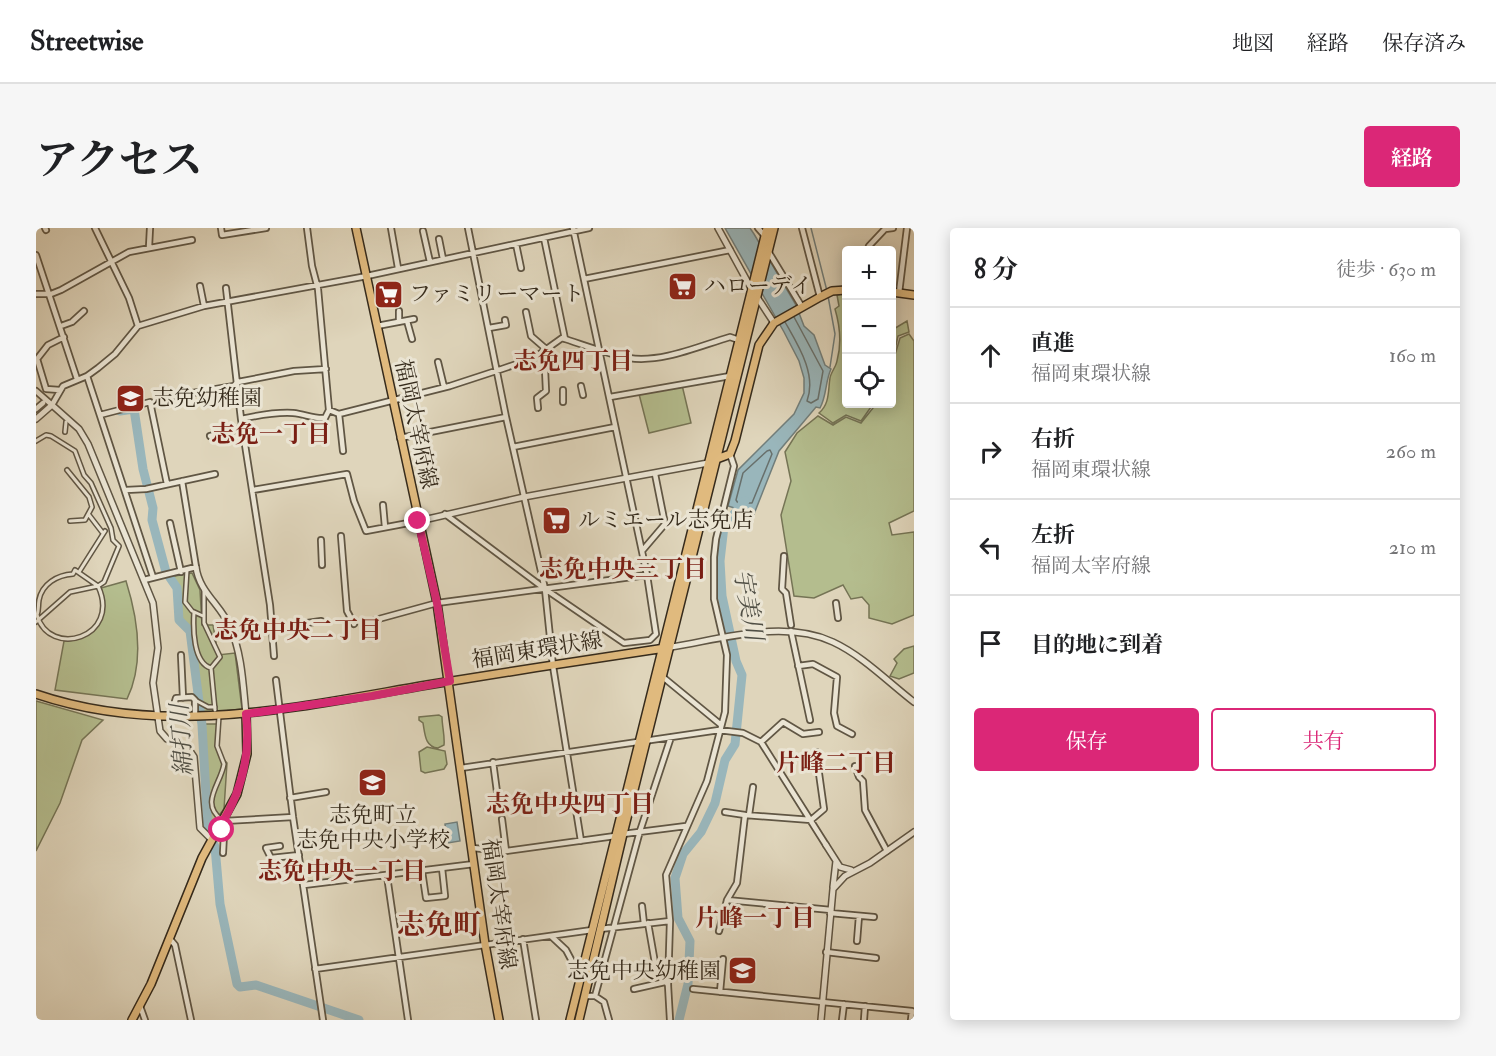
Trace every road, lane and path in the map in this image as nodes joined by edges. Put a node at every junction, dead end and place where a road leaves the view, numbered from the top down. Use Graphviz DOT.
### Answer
graph roads {
  1 [pos="95,228"];
  2 [pos="150,228"];
  3 [pos="221,228"];
  4 [pos="266,228"];
  5 [pos="306,228"];
  6 [pos="356,228"];
  7 [pos="391,228"];
  8 [pos="468,228"];
  9 [pos="589,228"];
  10 [pos="718,228"];
  11 [pos="758,228"];
  12 [pos="767,228"];
  13 [pos="774,228"];
  14 [pos="802,228"];
  15 [pos="893,228"];
  16 [pos="907,228"];
  17 [pos="573,230"];
  18 [pos="423,231"];
  19 [pos="765,236"];
  20 [pos="544,238"];
  21 [pos="439,239"];
  22 [pos="192,240"];
  23 [pos="516,244"];
  24 [pos="869,246"];
  25 [pos="148,247"];
  26 [pos="730,250"];
  27 [pos="766,251"];
  28 [pos="473,253"];
  29 [pos="36,255"];
  30 [pos="443,259"];
  31 [pos="110,261"];
  32 [pos="430,262"];
  33 [pos="399,268"];
  34 [pos="522,268"];
  35 [pos="367,276"];
  36 [pos="584,279"];
  37 [pos="317,284"];
  38 [pos="200,286"];
  39 [pos="226,288"];
  40 [pos="896,288"];
  41 [pos="842,290"];
  42 [pos="755,293"];
  43 [pos="896,293"];
  44 [pos="36,294"];
  45 [pos="51,294"];
  46 [pos="914,295"];
  47 [pos="821,296"];
  48 [pos="228,302"];
  49 [pos="204,306"];
  50 [pos="800,308"];
  51 [pos="84,311"];
  52 [pos="399,311"];
  53 [pos="526,312"];
  54 [pos="414,319"];
  55 [pos="407,321"];
  56 [pos="399,322"];
  57 [pos="775,322"];
  58 [pos="61,326"];
  59 [pos="138,326"];
  60 [pos="377,326"];
  61 [pos="489,328"];
  62 [pos="508,333"];
  63 [pos="64,337"];
  64 [pos="412,339"];
  65 [pos="565,339"];
  66 [pos="739,340"];
  67 [pos="546,349"];
  68 [pos="600,350"];
  69 [pos="38,355"];
  70 [pos="438,362"];
  71 [pos="560,364"];
  72 [pos="326,369"];
  73 [pos="497,370"];
  74 [pos="87,376"];
  75 [pos="730,376"];
  76 [pos="77,380"];
  77 [pos="238,382"];
  78 [pos="581,386"];
  79 [pos="444,387"];
  80 [pos="60,390"];
  81 [pos="563,390"];
  82 [pos="36,391"];
  83 [pos="583,395"];
  84 [pos="610,397"];
  85 [pos="157,399"];
  86 [pos="392,399"];
  87 [pos="563,402"];
  88 [pos="43,403"];
  89 [pos="52,405"];
  90 [pos="538,408"];
  91 [pos="36,409"];
  92 [pos="329,410"];
  93 [pos="339,414"];
  94 [pos="100,415"];
  95 [pos="506,417"];
  96 [pos="36,419"];
  97 [pos="241,419"];
  98 [pos="66,423"];
  99 [pos="615,427"];
  100 [pos="243,428"];
  101 [pos="65,432"];
  102 [pos="210,436"];
  103 [pos="400,438"];
  104 [pos="36,441"];
  105 [pos="72,443"];
  106 [pos="69,447"];
  107 [pos="513,447"];
  108 [pos="343,451"];
  109 [pos="730,454"];
  110 [pos="717,459"];
  111 [pos="708,463"];
  112 [pos="67,470"];
  113 [pos="215,474"];
  114 [pos="655,474"];
  115 [pos="627,479"];
  116 [pos="182,481"];
  117 [pos="167,484"];
  118 [pos="126,490"];
  119 [pos="253,490"];
  120 [pos="524,497"];
  121 [pos="383,505"];
  122 [pos="445,513"];
  123 [pos="89,515"];
  124 [pos="70,521"];
  125 [pos="418,521"];
  126 [pos="170,523"];
  127 [pos="385,527"];
  128 [pos="341,536"];
  129 [pos="321,540"];
  130 [pos="642,551"];
  131 [pos="784,556"];
  132 [pos="322,565"];
  133 [pos="196,567"];
  134 [pos="187,570"];
  135 [pos="78,572"];
  136 [pos="181,572"];
  137 [pos="647,575"];
  138 [pos="153,577"];
  139 [pos="144,580"];
  140 [pos="98,586"];
  141 [pos="204,589"];
  142 [pos="544,589"];
  143 [pos="437,603"];
  144 [pos="836,603"];
  145 [pos="194,612"];
  146 [pos="203,616"];
  147 [pos="838,618"];
  148 [pos="375,620"];
  149 [pos="37,621"];
  150 [pos="321,621"];
  151 [pos="354,624"];
  152 [pos="272,628"];
  153 [pos="791,628"];
  154 [pos="722,639"];
  155 [pos="667,647"];
  156 [pos="181,655"];
  157 [pos="273,656"];
  158 [pos="553,666"];
  159 [pos="798,666"];
  160 [pos="211,668"];
  161 [pos="664,678"];
  162 [pos="276,680"];
  163 [pos="450,681"];
  164 [pos="36,693"];
  165 [pos="183,698"];
  166 [pos="195,700"];
  167 [pos="914,702"];
  168 [pos="280,710"];
  169 [pos="216,711"];
  170 [pos="246,714"];
  171 [pos="157,718"];
  172 [pos="170,718"];
  173 [pos="195,718"];
  174 [pos="810,720"];
  175 [pos="721,728"];
  176 [pos="819,732"];
  177 [pos="852,734"];
  178 [pos="671,737"];
  179 [pos="642,741"];
  180 [pos="761,742"];
  181 [pos="567,751"];
  182 [pos="816,752"];
  183 [pos="493,762"];
  184 [pos="855,766"];
  185 [pos="461,768"];
  186 [pos="753,787"];
  187 [pos="326,792"];
  188 [pos="497,792"];
  189 [pos="290,798"];
  190 [pos="725,812"];
  191 [pos="747,815"];
  192 [pos="293,817"];
  193 [pos="502,819"];
  194 [pos="811,820"];
  195 [pos="222,824"];
  196 [pos="686,826"];
  197 [pos="640,831"];
  198 [pos="914,832"];
  199 [pos="619,835"];
  200 [pos="212,840"];
  201 [pos="581,841"];
  202 [pos="826,845"];
  203 [pos="280,846"];
  204 [pos="472,848"];
  205 [pos="506,850"];
  206 [pos="887,851"];
  207 [pos="223,853"];
  208 [pos="299,855"];
  209 [pos="836,860"];
  210 [pos="474,864"];
  211 [pos="442,868"];
  212 [pos="856,869"];
  213 [pos="422,871"];
  214 [pos="387,876"];
  215 [pos="304,885"];
  216 [pos="833,889"];
  217 [pos="727,900"];
  218 [pos="642,906"];
  219 [pos="830,911"];
  220 [pos="859,916"];
  221 [pos="874,917"];
  222 [pos="670,921"];
  223 [pos="646,924"];
  224 [pos="612,928"];
  225 [pos="597,930"];
  226 [pos="719,931"];
  227 [pos="551,936"];
  228 [pos="170,939"];
  229 [pos="523,939"];
  230 [pos="857,941"];
  231 [pos="485,944"];
  232 [pos="826,952"];
  233 [pos="399,957"];
  234 [pos="876,958"];
  235 [pos="723,959"];
  236 [pos="574,965"];
  237 [pos="315,969"];
  238 [pos="666,983"];
  239 [pos="634,988"];
  240 [pos="693,990"];
  241 [pos="720,992"];
  242 [pos="585,996"];
  243 [pos="595,996"];
  244 [pos="823,1002"];
  245 [pos="844,1004"];
  246 [pos="140,1006"];
  247 [pos="865,1006"];
  248 [pos="132,1020"];
  249 [pos="145,1020"];
  250 [pos="191,1020"];
  251 [pos="323,1020"];
  252 [pos="408,1020"];
  253 [pos="499,1020"];
  254 [pos="536,1020"];
  255 [pos="570,1020"];
  256 [pos="579,1020"];
  257 [pos="609,1020"];
  258 [pos="670,1020"];
  259 [pos="821,1020"];
  260 [pos="842,1020"];
  261 [pos="864,1020"];
  262 [pos="911,1020"];
  1 -- 31 [label="street"];
  2 -- 25 [label="street"];
  3 -- 4 [label="street"];
  5 -- 37 [label="street"];
  6 -- 35 [label="main road, 福岡太宰府線"];
  7 -- 33 [label="street"];
  8 -- 28 [label="street"];
  9 -- 17 [label="street"];
  10 -- 26 [label="street"];
  11 -- 19 [label="street"];
  12 -- 19 [label="main road"];
  13 -- 27 [label="main road"];
  14 -- 47 [label="street"];
  15 -- 24 [label="street"];
  16 -- 40 [label="street"];
  17 -- 20 [label="street"];
  17 -- 36 [label="street"];
  18 -- 32 [label="street"];
  19 -- 27 [label="main road"];
  20 -- 23 [label="street"];
  20 -- 65 [label="street"];
  21 -- 30 [label="street"];
  22 -- 25 [label="street"];
  23 -- 28 [label="street"];
  23 -- 34 [label="street"];
  25 -- 31 [label="street"];
  26 -- 36 [label="street"];
  26 -- 42 [label="street"];
  27 -- 42 [label="main road"];
  27 -- 50 [label="street"];
  28 -- 30 [label="street"];
  28 -- 61 [label="street"];
  29 -- 45 [label="street"];
  30 -- 32 [label="street"];
  31 -- 45 [label="street"];
  31 -- 59 [label="street"];
  32 -- 33 [label="street"];
  33 -- 35 [label="street"];
  35 -- 37 [label="street"];
  35 -- 60 [label="main road, 福岡太宰府線"];
  36 -- 68 [label="street"];
  37 -- 48 [label="street"];
  37 -- 72 [label="street"];
  38 -- 49 [label="street"];
  39 -- 48 [label="street"];
  41 -- 47 [label="main road"];
  42 -- 57 [label="street"];
  42 -- 66 [label="main road"];
  42 -- 110 [label="main road"];
  43 -- 46 [label="main road"];
  44 -- 45 [label="street"];
  45 -- 58 [label="street"];
  47 -- 50 [label="main road"];
  48 -- 49 [label="street"];
  48 -- 77 [label="street"];
  49 -- 59 [label="street"];
  50 -- 57 [label="main road"];
  51 -- 58 [label="street"];
  52 -- 56 [label="street"];
  53 -- 67 [label="street"];
  54 -- 55 [label="street"];
  55 -- 56 [label="street"];
  55 -- 64 [label="street"];
  56 -- 60 [label="street"];
  57 -- 109 [label="main road"];
  58 -- 63 [label="street"];
  59 -- 74 [label="street"];
  60 -- 86 [label="main road, 福岡太宰府線"];
  61 -- 62 [label="street"];
  61 -- 73 [label="street"];
  63 -- 69 [label="street"];
  63 -- 76 [label="street"];
  65 -- 67 [label="street"];
  65 -- 68 [label="street"];
  66 -- 68 [label="street"];
  66 -- 75 [label="main road"];
  67 -- 73 [label="street"];
  68 -- 84 [label="street"];
  69 -- 80 [label="street"];
  70 -- 79 [label="street"];
  71 -- 90 [label="street"];
  72 -- 77 [label="street"];
  72 -- 92 [label="street"];
  73 -- 79 [label="street"];
  73 -- 95 [label="street"];
  74 -- 76 [label="street"];
  74 -- 94 [label="street"];
  75 -- 84 [label="street"];
  75 -- 111 [label="main road"];
  76 -- 80 [label="street"];
  77 -- 85 [label="street"];
  77 -- 97 [label="street"];
  78 -- 83 [label="street"];
  79 -- 86 [label="street"];
  80 -- 89 [label="street"];
  81 -- 87 [label="street"];
  82 -- 89 [label="street"];
  84 -- 99 [label="street"];
  86 -- 93 [label="street"];
  86 -- 103 [label="main road, 福岡太宰府線"];
  88 -- 91 [label="street"];
  89 -- 96 [label="street"];
  89 -- 139 [label="street"];
  92 -- 93 [label="street"];
  92 -- 97 [label="street"];
  93 -- 108 [label="street"];
  94 -- 117 [label="street"];
  94 -- 118 [label="street"];
  95 -- 103 [label="street"];
  95 -- 107 [label="street"];
  97 -- 100 [label="street"];
  98 -- 101 [label="street"];
  99 -- 107 [label="street"];
  99 -- 115 [label="street"];
  100 -- 102 [label="street"];
  100 -- 119 [label="street"];
  103 -- 125 [label="main road, 福岡太宰府線"];
  104 -- 106 [label="street"];
  105 -- 106 [label="street"];
  106 -- 140 [label="street"];
  107 -- 120 [label="street"];
  109 -- 110 [label="main road"];
  109 -- 154 [label="street"];
  110 -- 111 [label="main road"];
  110 -- 155 [label="main road"];
  111 -- 114 [label="street"];
  111 -- 155 [label="main road"];
  112 -- 123 [label="street"];
  113 -- 116 [label="street"];
  114 -- 115 [label="street"];
  114 -- 130 [label="street"];
  115 -- 120 [label="street"];
  115 -- 130 [label="street"];
  116 -- 117 [label="street"];
  116 -- 133 [label="street"];
  117 -- 118 [label="street"];
  118 -- 138 [label="street"];
  119 -- 127 [label="street"];
  119 -- 152 [label="street"];
  120 -- 122 [label="street"];
  120 -- 142 [label="street"];
  121 -- 127 [label="street"];
  122 -- 125 [label="street"];
  122 -- 142 [label="street"];
  123 -- 124 [label="street"];
  123 -- 135 [label="street"];
  125 -- 127 [label="street"];
  125 -- 143 [label="main road, 福岡太宰府線"];
  126 -- 136 [label="street"];
  128 -- 151 [label="street"];
  129 -- 132 [label="street"];
  130 -- 137 [label="street"];
  131 -- 153 [label="street"];
  133 -- 134 [label="street"];
  133 -- 141 [label="street"];
  134 -- 136 [label="street"];
  134 -- 145 [label="street"];
  135 -- 140 [label="street"];
  135 -- 149 [label="street"];
  136 -- 138 [label="street"];
  137 -- 142 [label="street"];
  137 -- 142 [label="street"];
  138 -- 139 [label="street"];
  139 -- 171 [label="street"];
  140 -- 149 [label="street"];
  140 -- 149 [label="street"];
  141 -- 146 [label="street"];
  141 -- 170 [label="street"];
  142 -- 143 [label="street"];
  142 -- 158 [label="street"];
  143 -- 148 [label="street"];
  143 -- 163 [label="main road, 福岡太宰府線"];
  144 -- 147 [label="street"];
  145 -- 146 [label="street"];
  145 -- 160 [label="street"];
  146 -- 160 [label="street"];
  150 -- 152 [label="street"];
  152 -- 157 [label="street"];
  153 -- 154 [label="street"];
  153 -- 159 [label="street"];
  153 -- 167 [label="street"];
  154 -- 155 [label="street"];
  154 -- 175 [label="street"];
  155 -- 158 [label="main road, 福岡東環状線"];
  155 -- 161 [label="main road"];
  155 -- 179 [label="main road"];
  156 -- 165 [label="street"];
  158 -- 163 [label="main road, 福岡東環状線"];
  158 -- 181 [label="street"];
  159 -- 174 [label="street"];
  159 -- 177 [label="street"];
  160 -- 169 [label="street"];
  161 -- 175 [label="street"];
  161 -- 179 [label="main road"];
  162 -- 168 [label="street"];
  163 -- 168 [label="main road, 福岡東環状線"];
  163 -- 185 [label="main road, 福岡太宰府線"];
  164 -- 171 [label="main road, 福岡東環状線"];
  165 -- 166 [label="street"];
  165 -- 172 [label="street"];
  166 -- 169 [label="street"];
  166 -- 173 [label="street"];
  168 -- 170 [label="main road, 福岡東環状線"];
  168 -- 189 [label="street"];
  169 -- 170 [label="main road, 福岡東環状線"];
  169 -- 173 [label="main road, 福岡東環状線"];
  169 -- 195 [label="street"];
  170 -- 195 [label="main road"];
  171 -- 172 [label="main road, 福岡東環状線"];
  171 -- 200 [label="street"];
  172 -- 173 [label="main road, 福岡東環状線"];
  175 -- 178 [label="street"];
  175 -- 180 [label="street"];
  175 -- 196 [label="street"];
  176 -- 180 [label="street"];
  178 -- 179 [label="street"];
  178 -- 197 [label="street"];
  179 -- 181 [label="street"];
  179 -- 199 [label="main road"];
  180 -- 194 [label="street"];
  181 -- 183 [label="street"];
  181 -- 201 [label="street"];
  182 -- 194 [label="street"];
  183 -- 185 [label="street"];
  183 -- 188 [label="street"];
  184 -- 206 [label="street"];
  185 -- 204 [label="main road, 福岡太宰府線"];
  186 -- 191 [label="street"];
  187 -- 189 [label="street"];
  189 -- 192 [label="street"];
  190 -- 191 [label="street"];
  191 -- 194 [label="street"];
  191 -- 217 [label="street"];
  192 -- 195 [label="street"];
  192 -- 208 [label="street"];
  193 -- 205 [label="street"];
  194 -- 202 [label="street"];
  195 -- 200 [label="main road"];
  195 -- 207 [label="street"];
  196 -- 197 [label="street"];
  196 -- 222 [label="street"];
  197 -- 199 [label="street"];
  197 -- 224 [label="street"];
  198 -- 206 [label="street"];
  199 -- 201 [label="street"];
  199 -- 225 [label="main road"];
  200 -- 228 [label="main road"];
  201 -- 205 [label="street"];
  202 -- 209 [label="street"];
  203 -- 208 [label="street"];
  204 -- 205 [label="street"];
  204 -- 210 [label="main road, 福岡太宰府線"];
  206 -- 212 [label="street"];
  208 -- 215 [label="street"];
  209 -- 212 [label="street"];
  209 -- 216 [label="street"];
  210 -- 211 [label="street"];
  210 -- 231 [label="main road, 福岡太宰府線"];
  211 -- 213 [label="street"];
  211 -- 213 [label="street"];
  212 -- 216 [label="street"];
  213 -- 214 [label="street"];
  214 -- 215 [label="street"];
  214 -- 233 [label="street"];
  215 -- 237 [label="street"];
  216 -- 219 [label="street"];
  217 -- 219 [label="street"];
  217 -- 226 [label="street"];
  218 -- 223 [label="street"];
  219 -- 220 [label="street"];
  219 -- 232 [label="street"];
  220 -- 221 [label="street"];
  220 -- 230 [label="street"];
  222 -- 223 [label="street"];
  222 -- 238 [label="street"];
  223 -- 224 [label="street"];
  223 -- 238 [label="street"];
  224 -- 225 [label="street"];
  224 -- 243 [label="street"];
  225 -- 227 [label="street"];
  225 -- 242 [label="main road"];
  225 -- 255 [label="main road"];
  227 -- 229 [label="street"];
  227 -- 236 [label="street"];
  228 -- 246 [label="main road"];
  228 -- 250 [label="street"];
  229 -- 231 [label="street"];
  229 -- 254 [label="street"];
  231 -- 233 [label="street"];
  231 -- 253 [label="main road, 福岡太宰府線"];
  232 -- 234 [label="street"];
  232 -- 244 [label="street"];
  233 -- 237 [label="street"];
  233 -- 252 [label="street"];
  235 -- 241 [label="street"];
  237 -- 251 [label="street"];
  238 -- 239 [label="street"];
  238 -- 258 [label="street"];
  240 -- 241 [label="street"];
  241 -- 244 [label="street"];
  242 -- 243 [label="street"];
  242 -- 256 [label="main road"];
  243 -- 257 [label="street"];
  244 -- 245 [label="street"];
  244 -- 259 [label="street"];
  245 -- 247 [label="street"];
  245 -- 260 [label="street"];
  246 -- 248 [label="main road"];
  246 -- 249 [label="street"];
  247 -- 261 [label="street"];
  247 -- 262 [label="street"];
}
